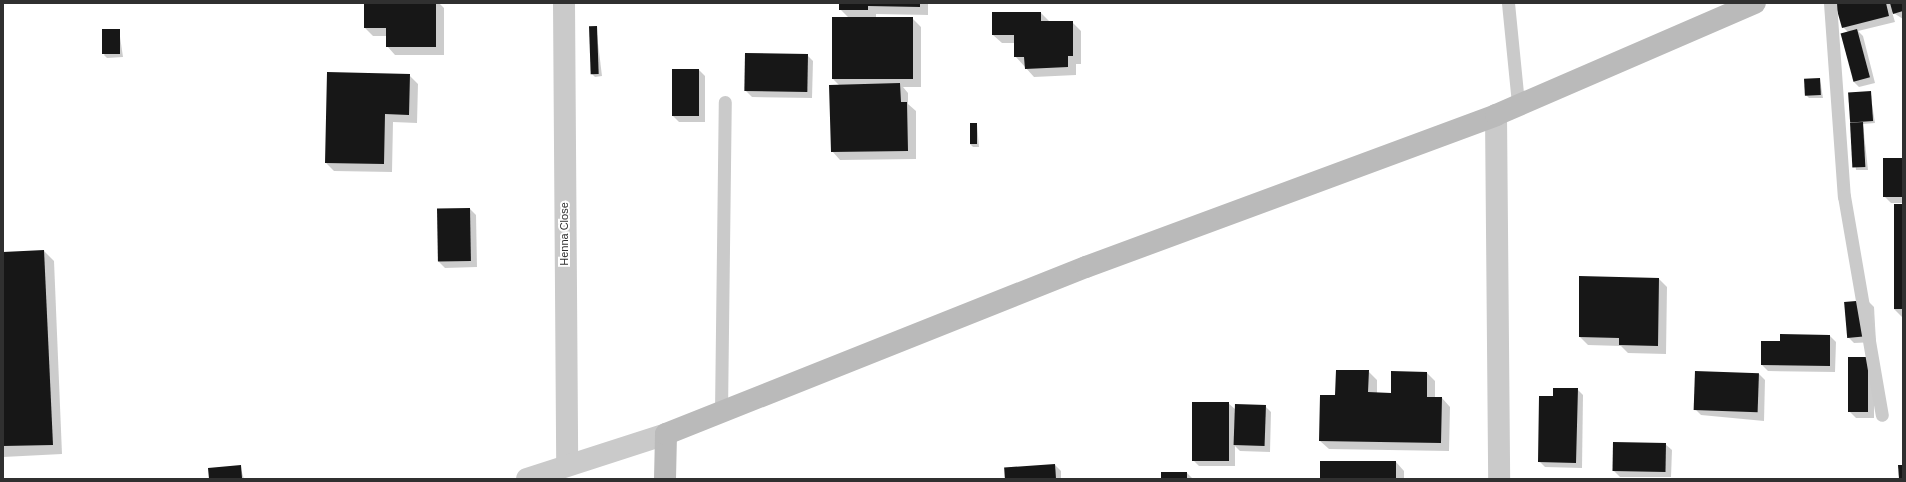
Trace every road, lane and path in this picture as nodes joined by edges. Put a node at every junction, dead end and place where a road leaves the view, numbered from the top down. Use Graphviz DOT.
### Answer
graph roads {
  1 [pos="564,3"];
  2 [pos="1508,3"];
  3 [pos="1755,3"];
  4 [pos="1830,3"];
  5 [pos="725,102"];
  6 [pos="1518,104"];
  7 [pos="1496,114"];
  8 [pos="721,412"];
  9 [pos="1882,415"];
  10 [pos="666,434"];
  11 [pos="567,464"];
  12 [pos="527,479"];
  13 [pos="665,479"];
  14 [pos="1499,479"];
  1 -- 11 [label="street, Henna Close"];
  2 -- 6 [label="lane"];
  3 -- 6 [label="street"];
  4 -- 9 [label="lane"];
  5 -- 8 [label="lane"];
  6 -- 7 [label="street"];
  7 -- 8 [label="street"];
  7 -- 14 [label="street"];
  8 -- 10 [label="street"];
  10 -- 11 [label="street"];
  10 -- 13 [label="street"];
  11 -- 12 [label="street"];
}
